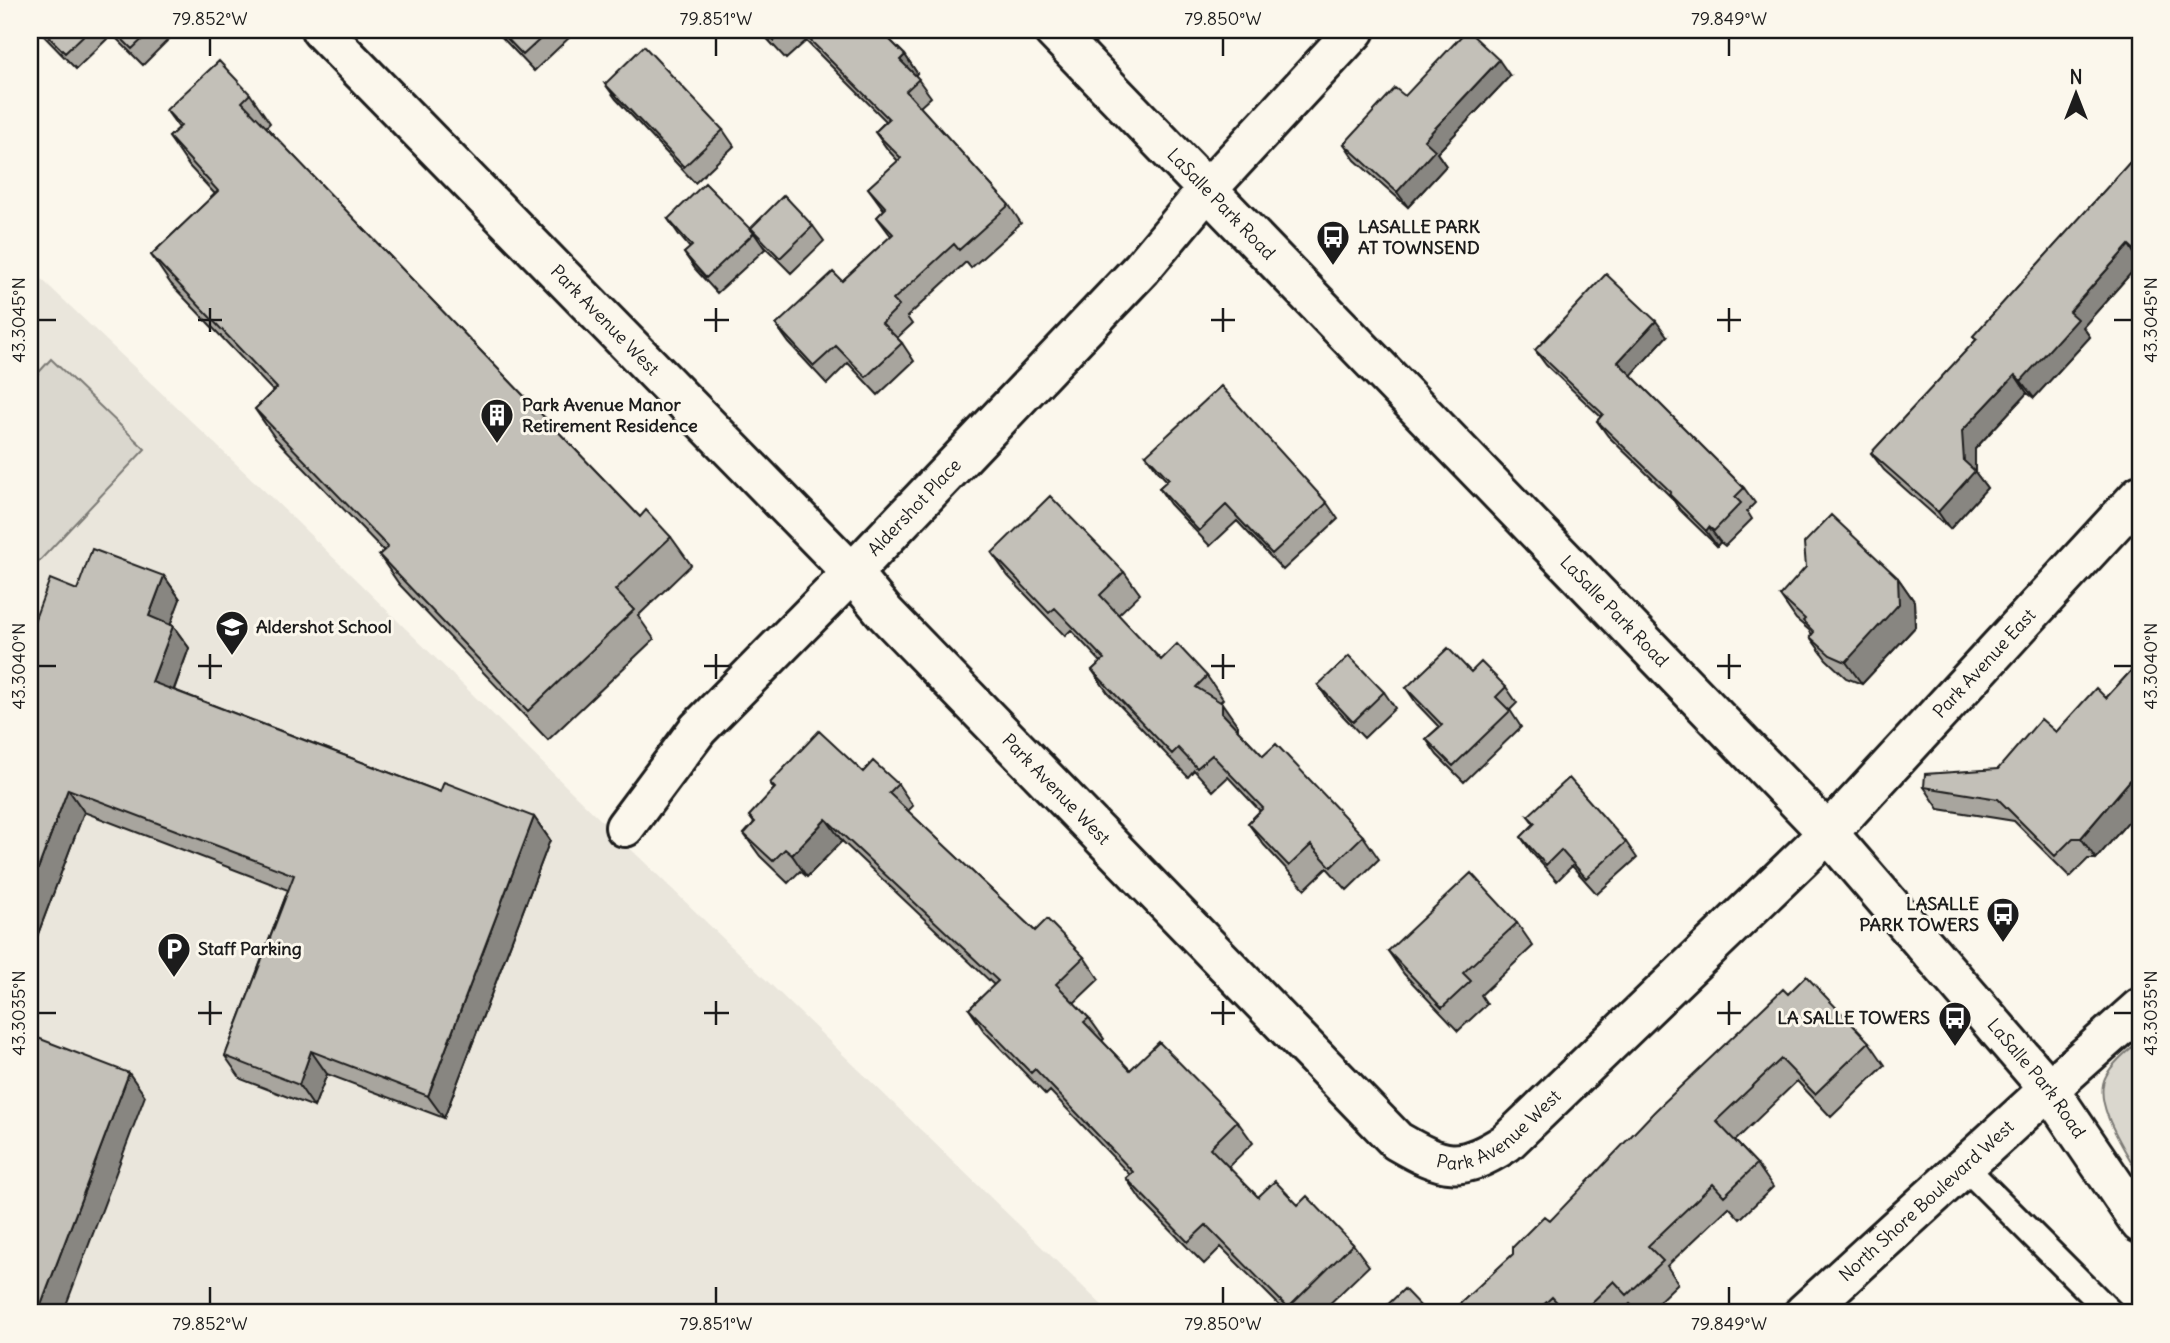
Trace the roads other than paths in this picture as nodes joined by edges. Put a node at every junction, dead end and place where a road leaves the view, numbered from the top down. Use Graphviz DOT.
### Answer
graph roads {
  1 [pos="321,30"];
  2 [pos="1053,30"];
  3 [pos="1355,30"];
  4 [pos="1207,190"];
  5 [pos="2140,495"];
  6 [pos="852,573"];
  7 [pos="625,827"];
  8 [pos="1828,833"];
  9 [pos="2140,1008"];
  10 [pos="2049,1089"];
  11 [pos="1964,1166"];
  12 [pos="2140,1223"];
  13 [pos="1804,1313"];
  14 [pos="2111,1313"];
  1 -- 6 [label="street, Park Avenue West"];
  2 -- 4 [label="street, LaSalle Park Road"];
  3 -- 4 [label="street, Aldershot Place"];
  4 -- 6 [label="street, Aldershot Place"];
  4 -- 8 [label="street, LaSalle Park Road"];
  5 -- 8 [label="street, Park Avenue East"];
  6 -- 7 [label="street, Aldershot Place"];
  6 -- 8 [label="street, Park Avenue West"];
  8 -- 10 [label="street, LaSalle Park Road"];
  9 -- 10 [label="street, North Shore Boulevard West"];
  10 -- 11 [label="street, North Shore Boulevard West"];
  10 -- 12 [label="street, LaSalle Park Road"];
  11 -- 13 [label="street, North Shore Boulevard West"];
  11 -- 14 [label="lane"];
}
